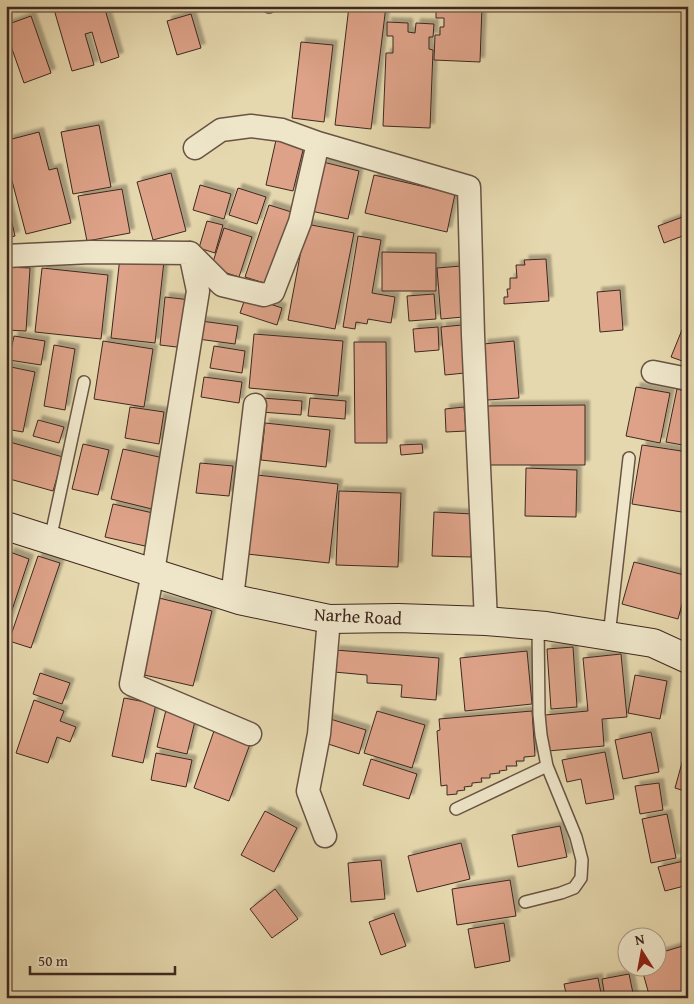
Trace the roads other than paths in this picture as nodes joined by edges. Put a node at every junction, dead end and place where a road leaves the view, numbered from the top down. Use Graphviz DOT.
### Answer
graph roads {
  1 [pos="318,143"];
  2 [pos="196,148"];
  3 [pos="190,253"];
  4 [pos="6,256"];
  5 [pos="653,372"];
  6 [pos="688,379"];
  7 [pos="84,382"];
  8 [pos="255,404"];
  9 [pos="629,458"];
  10 [pos="6,526"];
  11 [pos="50,540"];
  12 [pos="153,572"];
  13 [pos="232,598"];
  14 [pos="329,619"];
  15 [pos="486,621"];
  16 [pos="538,626"];
  17 [pos="609,636"];
  18 [pos="688,659"];
  19 [pos="250,734"];
  20 [pos="547,766"];
  21 [pos="456,808"];
  22 [pos="325,836"];
  23 [pos="525,902"];
  1 -- 2 [label="street"];
  1 -- 3 [label="street"];
  1 -- 15 [label="street"];
  3 -- 4 [label="street"];
  3 -- 12 [label="street"];
  5 -- 6 [label="street"];
  7 -- 11 [label="lane"];
  8 -- 13 [label="street"];
  9 -- 17 [label="lane"];
  10 -- 11 [label="street, Narhe Road"];
  11 -- 12 [label="street, Narhe Road"];
  12 -- 13 [label="street, Narhe Road"];
  12 -- 19 [label="street"];
  13 -- 14 [label="street, Narhe Road"];
  14 -- 15 [label="street, Narhe Road"];
  14 -- 22 [label="street"];
  15 -- 16 [label="street, Narhe Road"];
  16 -- 17 [label="street, Narhe Road"];
  16 -- 20 [label="lane"];
  17 -- 18 [label="street, Narhe Road"];
  20 -- 21 [label="lane"];
  20 -- 23 [label="lane"];
}
